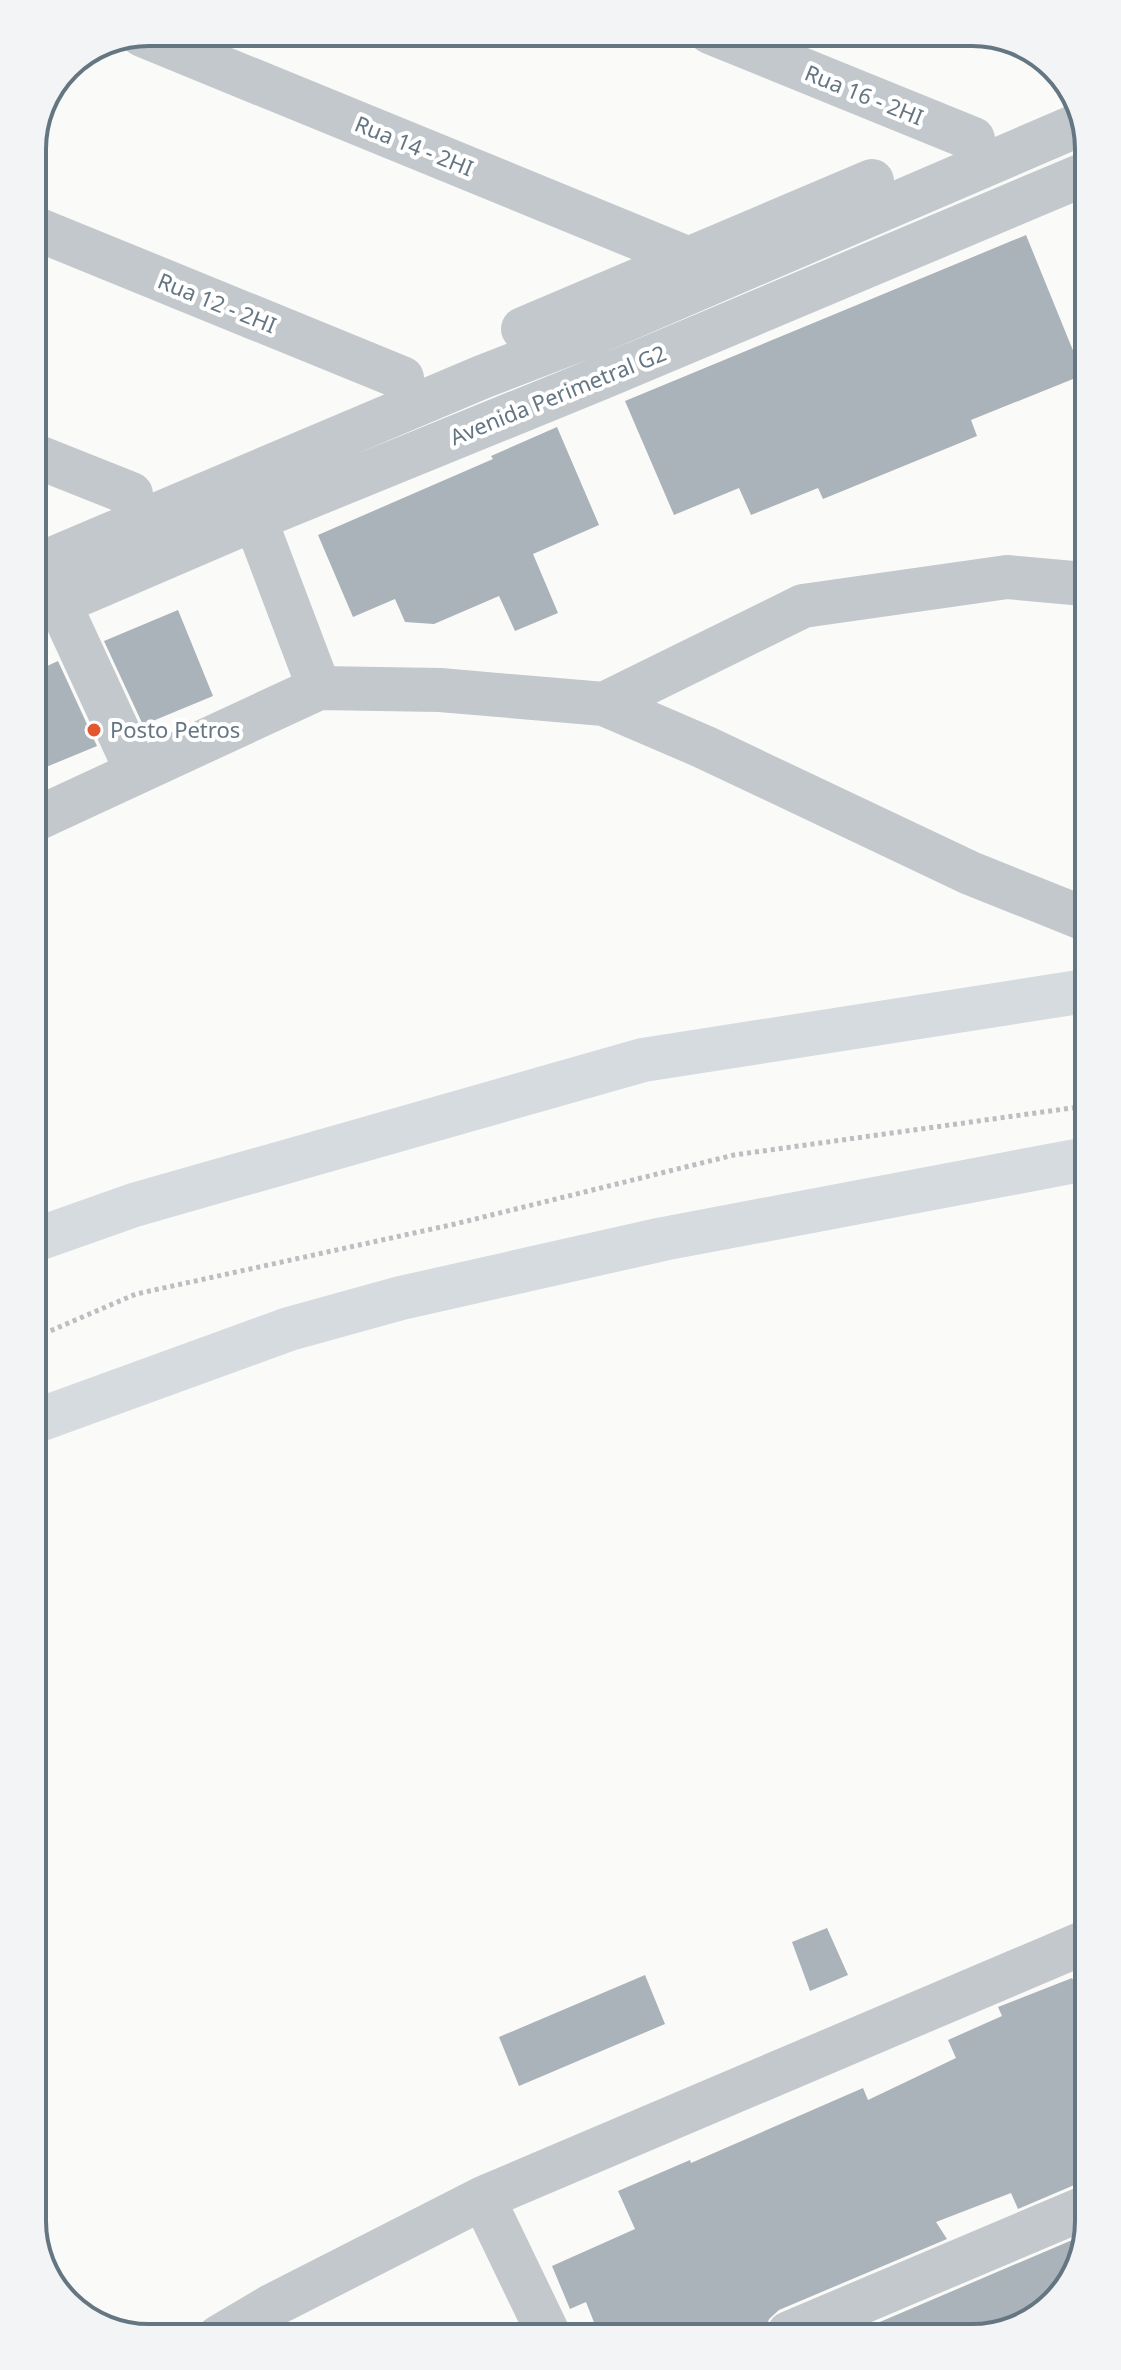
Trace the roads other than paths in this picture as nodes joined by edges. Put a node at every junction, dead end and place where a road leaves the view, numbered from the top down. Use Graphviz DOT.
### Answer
graph roads {
  1 [pos="169,46"];
  2 [pos="744,46"];
  3 [pos="1064,103"];
  4 [pos="1072,127"];
  5 [pos="973,139"];
  6 [pos="1075,178"];
  7 [pos="46,233"];
  8 [pos="687,258"];
  9 [pos="578,324"];
  10 [pos="478,362"];
  11 [pos="402,378"];
  12 [pos="601,378"];
  13 [pos="499,419"];
  14 [pos="46,460"];
  15 [pos="131,494"];
  16 [pos="255,519"];
  17 [pos="46,529"];
  18 [pos="46,561"];
  19 [pos="1075,583"];
  20 [pos="46,608"];
  21 [pos="319,688"];
  22 [pos="604,704"];
  23 [pos="137,772"];
  24 [pos="46,814"];
  25 [pos="1075,915"];
  26 [pos="1075,993"];
  27 [pos="1075,1161"];
  28 [pos="46,1236"];
  29 [pos="46,1417"];
  30 [pos="1075,1947"];
  31 [pos="483,2198"];
  32 [pos="1075,2212"];
  33 [pos="280,2321"];
  34 [pos="544,2324"];
  35 [pos="810,2324"];
  1 -- 8 [label="street, Rua 14 - 2HI"];
  2 -- 5 [label="street, Rua 16 - 2HI"];
  3 -- 5 [label="street"];
  4 -- 9 [label="street"];
  5 -- 8 [label="street"];
  6 -- 12 [label="street, Avenida Perimetral G2"];
  7 -- 11 [label="street, Rua 12 - 2HI"];
  8 -- 9 [label="street"];
  9 -- 10 [label="street"];
  9 -- 12 [label="street"];
  10 -- 11 [label="street"];
  10 -- 13 [label="street"];
  10 -- 18 [label="street"];
  11 -- 15 [label="street"];
  12 -- 13 [label="street, Avenida Perimetral G2"];
  13 -- 16 [label="street, Avenida Perimetral G2"];
  14 -- 15 [label="street"];
  15 -- 17 [label="street"];
  16 -- 20 [label="street, Avenida Perimetral G2"];
  16 -- 21 [label="street"];
  19 -- 22 [label="street"];
  20 -- 23 [label="street"];
  21 -- 22 [label="street"];
  21 -- 23 [label="street"];
  22 -- 25 [label="street"];
  23 -- 24 [label="street"];
  26 -- 28 [label="highway"];
  27 -- 29 [label="highway"];
  30 -- 31 [label="street"];
  31 -- 33 [label="street"];
  31 -- 34 [label="street"];
  32 -- 35 [label="street"];
}
